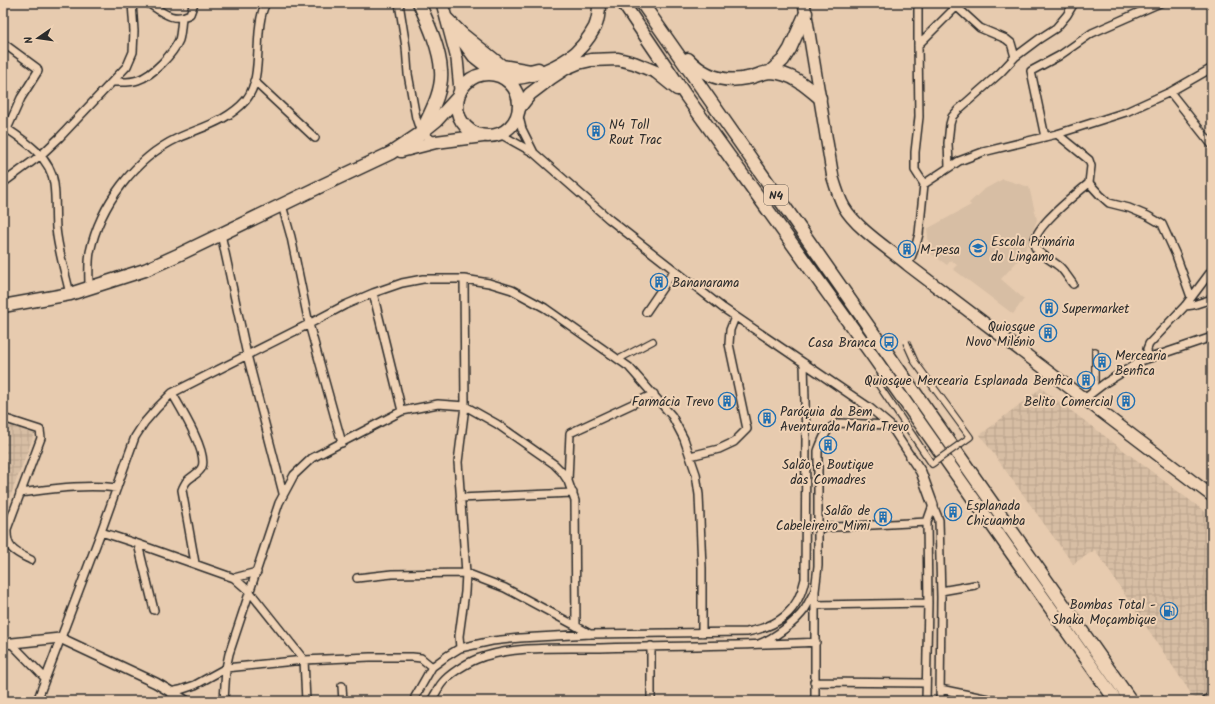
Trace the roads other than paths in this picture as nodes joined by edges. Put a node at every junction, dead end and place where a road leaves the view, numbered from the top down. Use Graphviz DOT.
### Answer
graph roads {
  1 [pos="132,3"];
  2 [pos="148,3"];
  3 [pos="194,3"];
  4 [pos="266,3"];
  5 [pos="399,3"];
  6 [pos="419,3"];
  7 [pos="442,3"];
  8 [pos="599,3"];
  9 [pos="623,3"];
  10 [pos="642,3"];
  11 [pos="918,3"];
  12 [pos="1074,3"];
  13 [pos="1160,3"];
  14 [pos="958,5"];
  15 [pos="805,8"];
  16 [pos="182,18"];
  17 [pos="447,19"];
  18 [pos="670,42"];
  19 [pos="3,43"];
  20 [pos="918,45"];
  21 [pos="1015,57"];
  22 [pos="556,66"];
  23 [pos="1212,68"];
  24 [pos="770,72"];
  25 [pos="501,76"];
  26 [pos="254,81"];
  27 [pos="113,82"];
  28 [pos="1170,92"];
  29 [pos="459,93"];
  30 [pos="686,96"];
  31 [pos="820,98"];
  32 [pos="518,110"];
  33 [pos="5,127"];
  34 [pos="422,133"];
  35 [pos="500,134"];
  36 [pos="1057,134"];
  37 [pos="486,136"];
  38 [pos="1045,137"];
  39 [pos="315,138"];
  40 [pos="436,142"];
  41 [pos="1212,145"];
  42 [pos="391,153"];
  43 [pos="534,153"];
  44 [pos="41,156"];
  45 [pos="949,166"];
  46 [pos="3,183"];
  47 [pos="1089,183"];
  48 [pos="924,184"];
  49 [pos="282,205"];
  50 [pos="221,234"];
  51 [pos="908,265"];
  52 [pos="1212,270"];
  53 [pos="674,271"];
  54 [pos="464,280"];
  55 [pos="1073,284"];
  56 [pos="89,288"];
  57 [pos="373,293"];
  58 [pos="70,294"];
  59 [pos="1191,297"];
  60 [pos="1212,298"];
  61 [pos="3,306"];
  62 [pos="1185,306"];
  63 [pos="646,312"];
  64 [pos="735,317"];
  65 [pos="310,324"];
  66 [pos="1212,337"];
  67 [pos="653,341"];
  68 [pos="906,342"];
  69 [pos="1095,351"];
  70 [pos="247,356"];
  71 [pos="1148,358"];
  72 [pos="619,359"];
  73 [pos="804,363"];
  74 [pos="871,380"];
  75 [pos="172,393"];
  76 [pos="654,394"];
  77 [pos="1088,396"];
  78 [pos="465,406"];
  79 [pos="402,411"];
  80 [pos="3,418"];
  81 [pos="890,425"];
  82 [pos="342,443"];
  83 [pos="690,456"];
  84 [pos="911,457"];
  85 [pos="568,481"];
  86 [pos="117,488"];
  87 [pos="20,493"];
  88 [pos="283,493"];
  89 [pos="573,493"];
  90 [pos="1212,496"];
  91 [pos="460,498"];
  92 [pos="933,505"];
  93 [pos="926,522"];
  94 [pos="818,528"];
  95 [pos="101,532"];
  96 [pos="138,544"];
  97 [pos="31,560"];
  98 [pos="195,563"];
  99 [pos="257,572"];
  100 [pos="466,573"];
  101 [pos="234,578"];
  102 [pos="357,578"];
  103 [pos="975,585"];
  104 [pos="815,591"];
  105 [pos="941,591"];
  106 [pos="250,592"];
  107 [pos="928,603"];
  108 [pos="815,605"];
  109 [pos="154,610"];
  110 [pos="576,626"];
  111 [pos="702,633"];
  112 [pos="590,634"];
  113 [pos="60,638"];
  114 [pos="816,642"];
  115 [pos="7,643"];
  116 [pos="650,646"];
  117 [pos="753,646"];
  118 [pos="460,648"];
  119 [pos="304,660"];
  120 [pos="432,667"];
  121 [pos="226,668"];
  122 [pos="45,678"];
  123 [pos="814,682"];
  124 [pos="926,683"];
  125 [pos="342,686"];
  126 [pos="940,689"];
  127 [pos="170,692"];
  128 [pos="1212,698"];
  129 [pos="38,701"];
  130 [pos="186,701"];
  131 [pos="224,701"];
  132 [pos="306,701"];
  133 [pos="343,701"];
  134 [pos="414,701"];
  135 [pos="431,701"];
  136 [pos="651,701"];
  137 [pos="815,701"];
  138 [pos="926,701"];
  139 [pos="940,701"];
  140 [pos="998,701"];
  141 [pos="1116,701"];
  142 [pos="1131,701"];
  143 [pos="1210,701"];
  1 -- 27 [label="street"];
  2 -- 16 [label="street"];
  3 -- 16 [label="street"];
  4 -- 26 [label="street"];
  5 -- 34 [label="street"];
  6 -- 34 [label="main road"];
  7 -- 17 [label="main road"];
  8 -- 22 [label="main road"];
  9 -- 30 [label="main road, N4"];
  10 -- 18 [label="main road, N4"];
  11 -- 20 [label="street"];
  12 -- 21 [label="street"];
  13 -- 38 [label="street"];
  14 -- 20 [label="street"];
  14 -- 21 [label="street"];
  15 -- 24 [label="main road"];
  15 -- 31 [label="main road"];
  16 -- 27 [label="street"];
  17 -- 22 [label="main road"];
  17 -- 25 [label="main road"];
  17 -- 29 [label="main road"];
  18 -- 24 [label="main road"];
  18 -- 142 [label="main road, N4"];
  19 -- 33 [label="street"];
  20 -- 48 [label="street"];
  21 -- 45 [label="street"];
  22 -- 25 [label="main road"];
  23 -- 28 [label="street"];
  24 -- 31 [label="main road"];
  25 -- 29 [label="main road"];
  25 -- 32 [label="main road"];
  26 -- 39 [label="street"];
  26 -- 56 [label="street"];
  27 -- 44 [label="street"];
  28 -- 36 [label="street"];
  28 -- 41 [label="street"];
  29 -- 34 [label="main road"];
  29 -- 37 [label="main road"];
  30 -- 32 [label="main road"];
  30 -- 141 [label="main road, N4"];
  31 -- 51 [label="main road"];
  32 -- 35 [label="main road"];
  32 -- 43 [label="street"];
  33 -- 44 [label="street"];
  34 -- 40 [label="street"];
  34 -- 42 [label="main road"];
  35 -- 37 [label="main road"];
  35 -- 43 [label="street"];
  36 -- 38 [label="street"];
  36 -- 47 [label="street"];
  37 -- 40 [label="main road"];
  38 -- 45 [label="street"];
  40 -- 42 [label="main road"];
  42 -- 49 [label="main road"];
  43 -- 53 [label="street"];
  44 -- 46 [label="street"];
  44 -- 58 [label="street"];
  45 -- 48 [label="street"];
  47 -- 55 [label="street"];
  47 -- 59 [label="street"];
  48 -- 51 [label="street"];
  49 -- 50 [label="main road"];
  49 -- 65 [label="street"];
  50 -- 56 [label="main road"];
  50 -- 70 [label="street"];
  51 -- 77 [label="main road"];
  52 -- 59 [label="street"];
  53 -- 63 [label="street"];
  53 -- 64 [label="street"];
  54 -- 57 [label="street"];
  54 -- 72 [label="street"];
  54 -- 78 [label="street"];
  56 -- 58 [label="main road"];
  57 -- 65 [label="street"];
  57 -- 79 [label="street"];
  58 -- 61 [label="main road"];
  59 -- 62 [label="street"];
  60 -- 62 [label="street"];
  62 -- 71 [label="street"];
  64 -- 73 [label="street"];
  64 -- 83 [label="street"];
  65 -- 70 [label="street"];
  65 -- 82 [label="street"];
  66 -- 71 [label="street"];
  67 -- 72 [label="street"];
  68 -- 74 [label="street, bridge"];
  69 -- 77 [label="street"];
  70 -- 75 [label="street"];
  70 -- 88 [label="street"];
  71 -- 77 [label="street"];
  72 -- 76 [label="street"];
  73 -- 81 [label="street"];
  73 -- 111 [label="street"];
  75 -- 86 [label="street"];
  75 -- 98 [label="street"];
  76 -- 83 [label="street"];
  76 -- 85 [label="street"];
  77 -- 90 [label="main road"];
  78 -- 79 [label="street"];
  78 -- 85 [label="street"];
  78 -- 91 [label="street"];
  79 -- 82 [label="street"];
  80 -- 87 [label="street"];
  81 -- 84 [label="street"];
  81 -- 94 [label="street"];
  82 -- 88 [label="street"];
  83 -- 111 [label="street"];
  84 -- 92 [label="street"];
  85 -- 89 [label="street"];
  86 -- 87 [label="street"];
  86 -- 95 [label="street"];
  87 -- 97 [label="street"];
  88 -- 99 [label="street"];
  89 -- 91 [label="street"];
  89 -- 110 [label="street"];
  91 -- 100 [label="street"];
  92 -- 93 [label="street"];
  92 -- 105 [label="street"];
  93 -- 94 [label="street"];
  93 -- 107 [label="street"];
  94 -- 104 [label="street"];
  95 -- 96 [label="street"];
  95 -- 113 [label="street"];
  96 -- 98 [label="street"];
  96 -- 109 [label="street"];
  98 -- 101 [label="street"];
  99 -- 101 [label="street"];
  99 -- 106 [label="street"];
  100 -- 102 [label="street"];
  100 -- 110 [label="street"];
  100 -- 118 [label="street"];
  101 -- 106 [label="street"];
  103 -- 105 [label="street"];
  104 -- 108 [label="street"];
  104 -- 117 [label="street"];
  105 -- 126 [label="street"];
  106 -- 119 [label="street"];
  106 -- 121 [label="street"];
  107 -- 108 [label="street"];
  107 -- 124 [label="street"];
  108 -- 114 [label="street"];
  110 -- 112 [label="street"];
  111 -- 112 [label="street"];
  112 -- 118 [label="street"];
  113 -- 115 [label="street"];
  113 -- 122 [label="street"];
  113 -- 127 [label="street"];
  114 -- 117 [label="street"];
  114 -- 123 [label="street"];
  115 -- 122 [label="street"];
  116 -- 117 [label="street"];
  116 -- 135 [label="street"];
  116 -- 136 [label="street"];
  118 -- 120 [label="street"];
  119 -- 120 [label="street"];
  119 -- 121 [label="street"];
  119 -- 132 [label="street"];
  120 -- 134 [label="street"];
  121 -- 127 [label="street"];
  121 -- 131 [label="street"];
  122 -- 129 [label="street"];
  123 -- 124 [label="street"];
  123 -- 137 [label="street"];
  124 -- 138 [label="street"];
  125 -- 133 [label="street"];
  126 -- 139 [label="street"];
  126 -- 140 [label="street"];
  127 -- 130 [label="street"];
  128 -- 143 [label="main road"];
}
